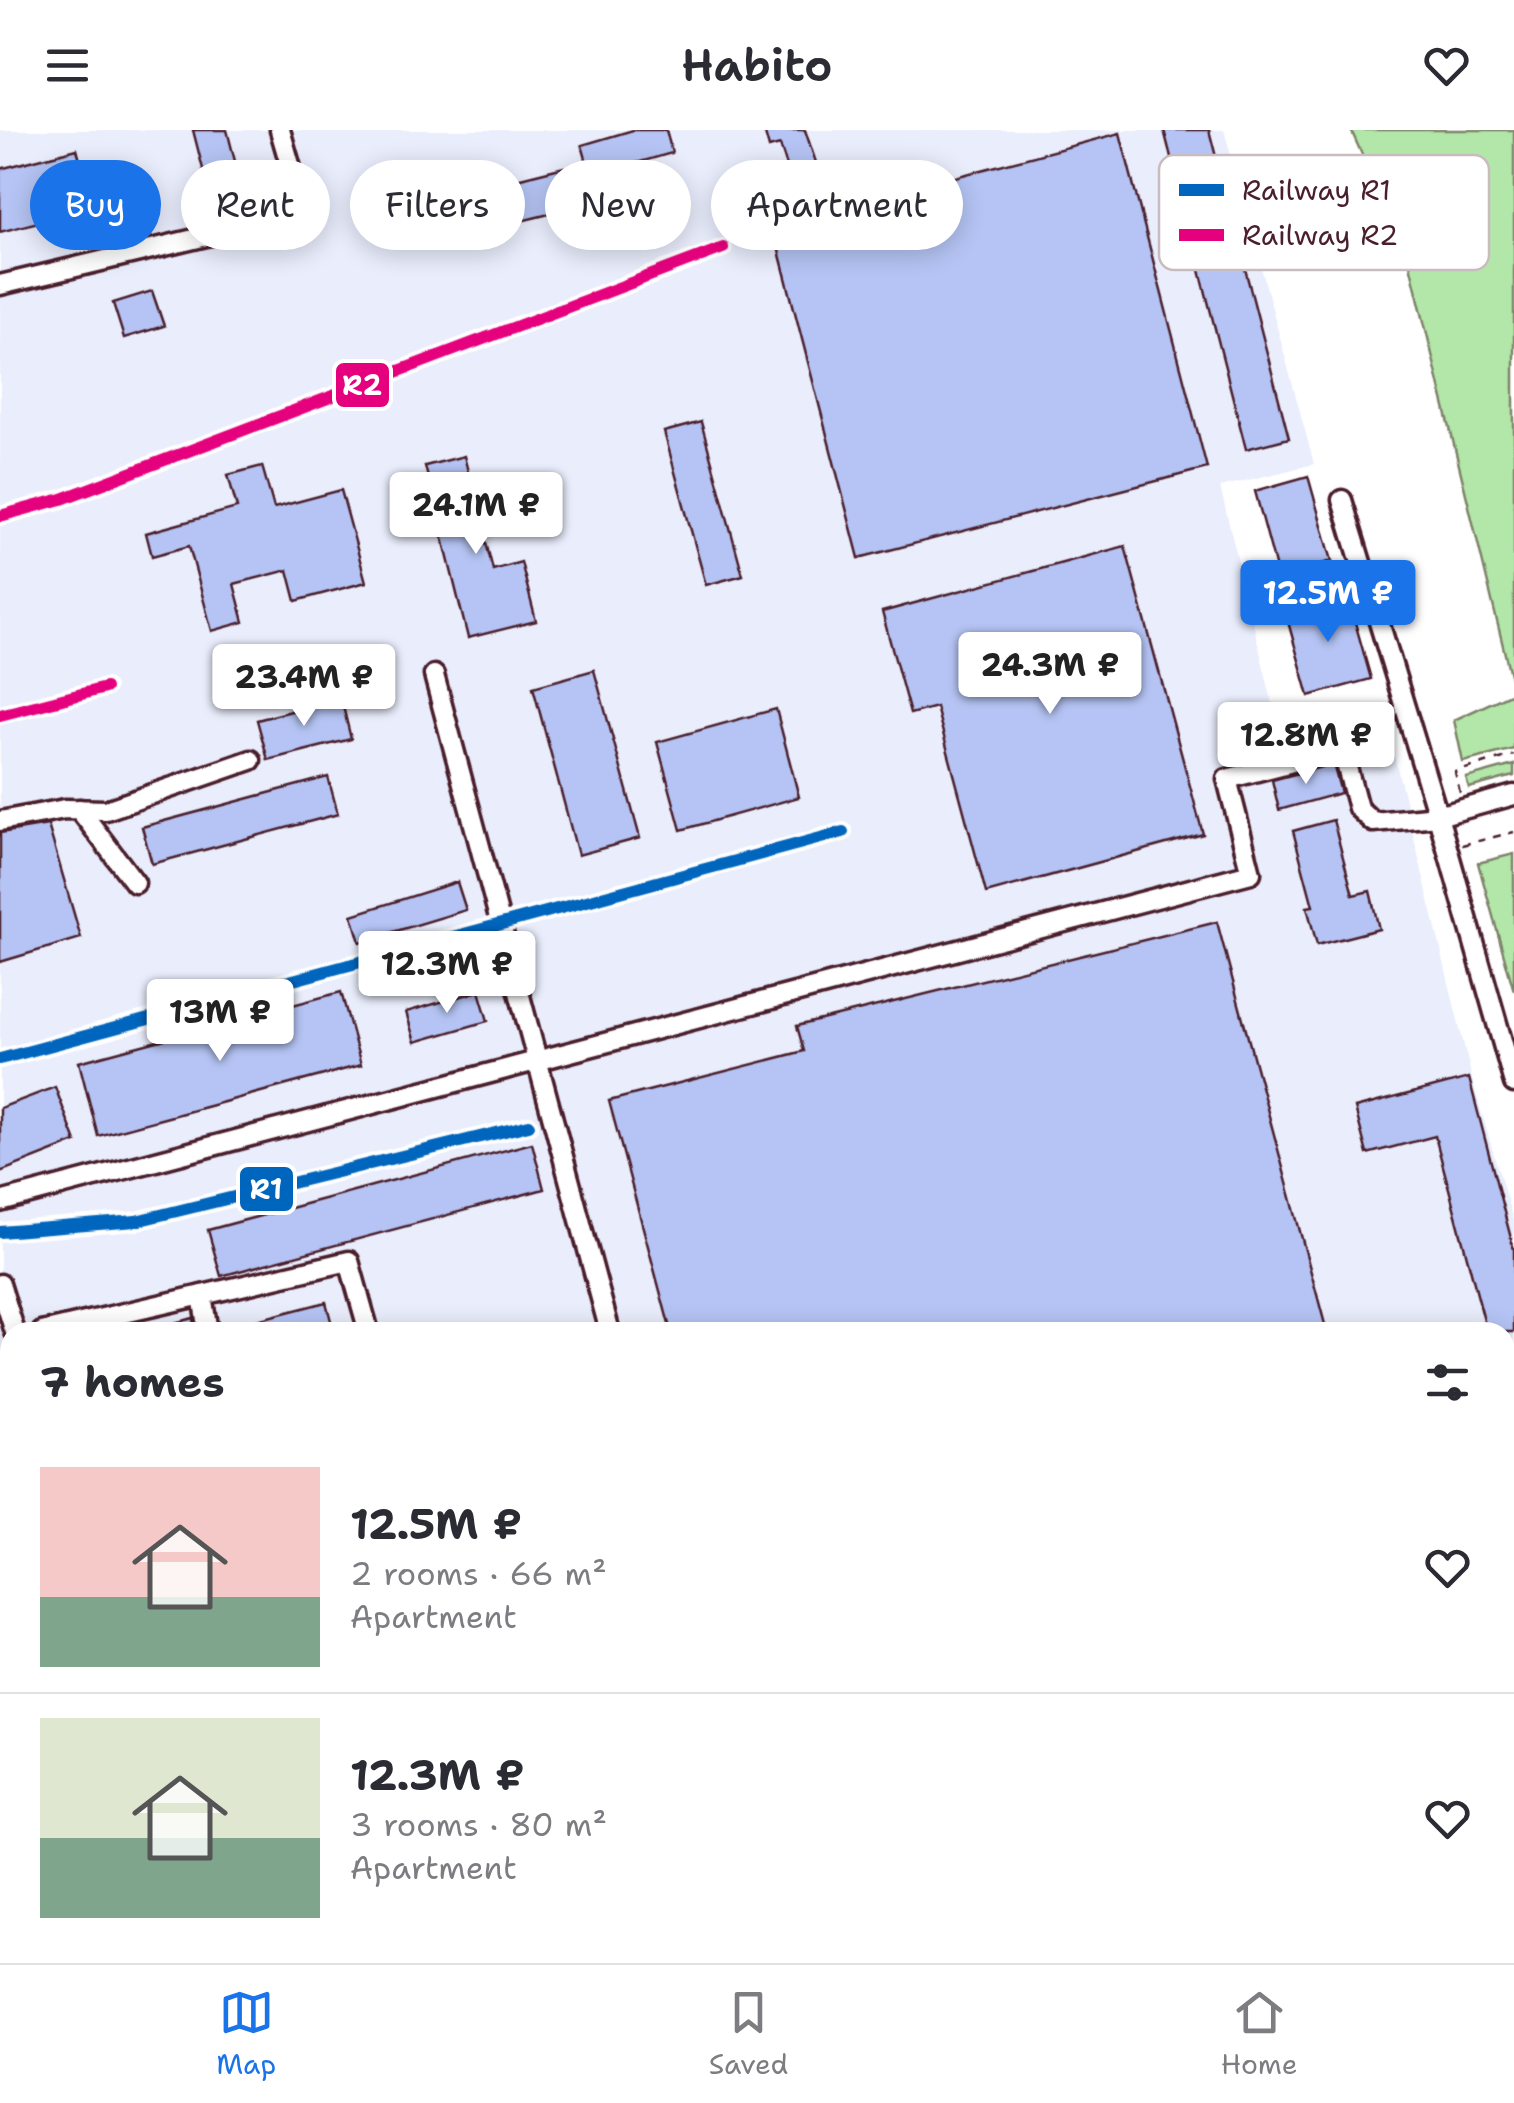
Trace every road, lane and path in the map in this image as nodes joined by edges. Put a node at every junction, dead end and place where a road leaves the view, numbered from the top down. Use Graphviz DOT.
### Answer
graph roads {
  1 [pos="280,130"];
  2 [pos="0,285"];
  3 [pos="1342,500"];
  4 [pos="434,675"];
  5 [pos="1514,755"];
  6 [pos="251,760"];
  7 [pos="1514,795"];
  8 [pos="79,809"];
  9 [pos="1464,809"];
  10 [pos="1438,816"];
  11 [pos="0,822"];
  12 [pos="1514,832"];
  13 [pos="1447,848"];
  14 [pos="136,883"];
  15 [pos="539,1059"];
  16 [pos="1514,1083"];
  17 [pos="0,1202"];
  18 [pos="0,1284"];
  19 [pos="202,1295"];
  20 [pos="12,1322"];
  21 [pos="85,1322"];
  22 [pos="206,1322"];
  23 [pos="366,1322"];
  24 [pos="607,1322"];
  1 -- 2 [label="street"];
  3 -- 10 [label="street"];
  4 -- 15 [label="street"];
  5 -- 9 [label="path"];
  6 -- 8 [label="street"];
  7 -- 9 [label="street"];
  8 -- 11 [label="street"];
  8 -- 14 [label="street"];
  9 -- 10 [label="street"];
  10 -- 13 [label="street"];
  10 -- 15 [label="street"];
  12 -- 13 [label="path"];
  13 -- 16 [label="street"];
  15 -- 17 [label="street"];
  15 -- 24 [label="street"];
  18 -- 20 [label="street"];
  19 -- 21 [label="street"];
  19 -- 22 [label="street"];
  19 -- 23 [label="street"];
}
